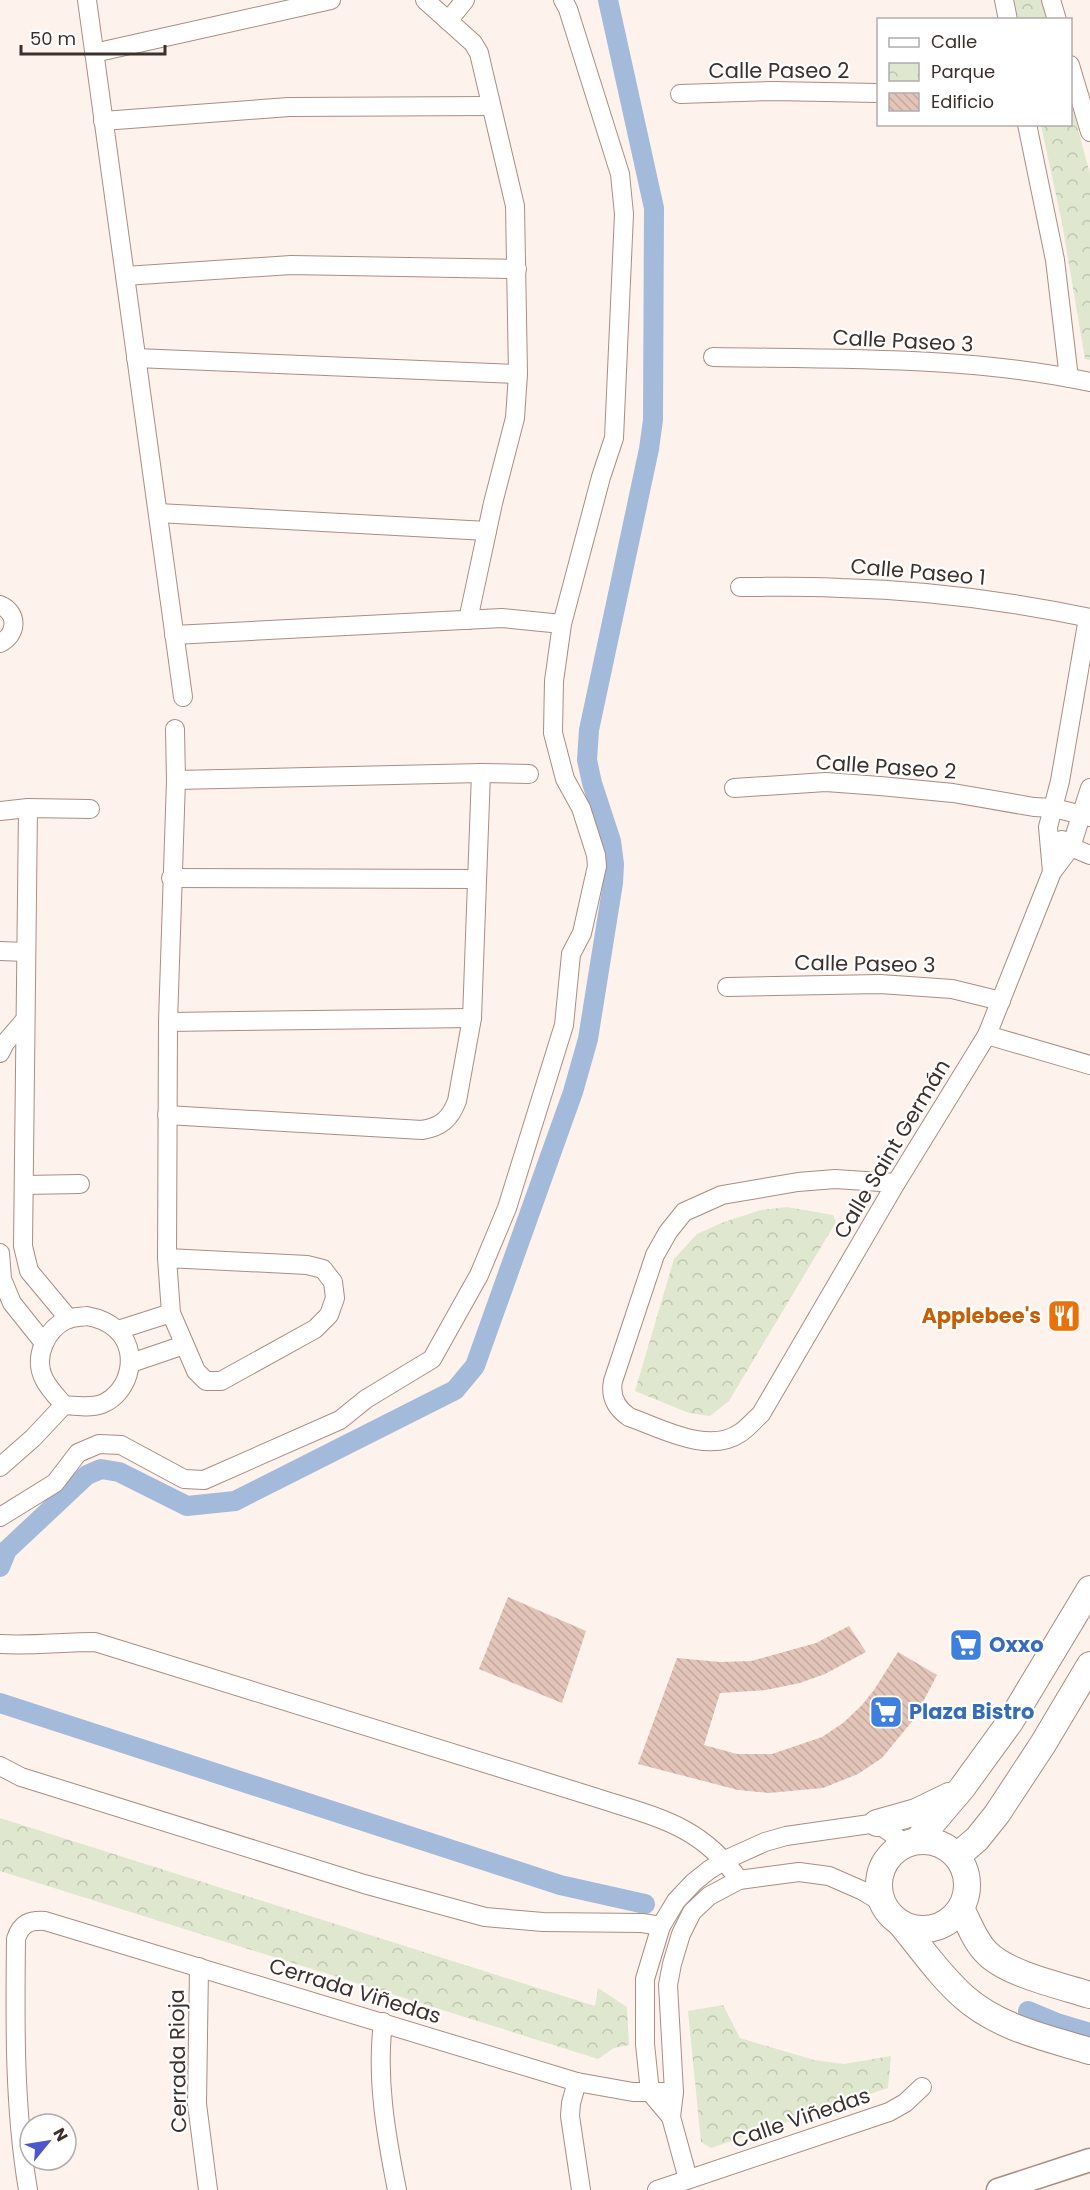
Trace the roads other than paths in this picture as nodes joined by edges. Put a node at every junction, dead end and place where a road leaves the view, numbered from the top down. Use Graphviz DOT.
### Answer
graph roads {
  1 [pos="87,0"];
  2 [pos="331,0"];
  3 [pos="465,0"];
  4 [pos="562,0"];
  5 [pos="1004,0"];
  6 [pos="1052,0"];
  7 [pos="427,1"];
  8 [pos="1008,18"];
  9 [pos="1056,18"];
  10 [pos="448,21"];
  11 [pos="94,53"];
  12 [pos="1072,68"];
  13 [pos="877,93"];
  14 [pos="680,94"];
  15 [pos="491,106"];
  16 [pos="103,121"];
  17 [pos="1089,121"];
  18 [pos="1027,126"];
  19 [pos="517,269"];
  20 [pos="125,276"];
  21 [pos="713,357"];
  22 [pos="136,358"];
  23 [pos="518,374"];
  24 [pos="1069,378"];
  25 [pos="1090,382"];
  26 [pos="158,513"];
  27 [pos="487,531"];
  28 [pos="740,587"];
  29 [pos="0,605"];
  30 [pos="1089,618"];
  31 [pos="468,620"];
  32 [pos="562,624"];
  33 [pos="174,635"];
  34 [pos="0,643"];
  35 [pos="183,697"];
  36 [pos="175,729"];
  37 [pos="481,773"];
  38 [pos="529,774"];
  39 [pos="176,780"];
  40 [pos="734,788"];
  41 [pos="1090,788"];
  42 [pos="1034,807"];
  43 [pos="28,808"];
  44 [pos="1053,808"];
  45 [pos="90,809"];
  46 [pos="0,811"];
  47 [pos="1086,816"];
  48 [pos="1048,827"];
  49 [pos="1071,848"];
  50 [pos="1090,855"];
  51 [pos="1052,872"];
  52 [pos="171,878"];
  53 [pos="477,879"];
  54 [pos="0,951"];
  55 [pos="26,952"];
  56 [pos="727,987"];
  57 [pos="1001,1001"];
  58 [pos="472,1018"];
  59 [pos="25,1020"];
  60 [pos="168,1022"];
  61 [pos="987,1035"];
  62 [pos="26,1045"];
  63 [pos="2,1046"];
  64 [pos="1090,1065"];
  65 [pos="167,1115"];
  66 [pos="896,1183"];
  67 [pos="80,1184"];
  68 [pos="24,1185"];
  69 [pos="0,1253"];
  70 [pos="167,1258"];
  71 [pos="171,1313"];
  72 [pos="69,1319"];
  73 [pos="118,1330"];
  74 [pos="44,1343"];
  75 [pos="184,1345"];
  76 [pos="131,1363"];
  77 [pos="64,1405"];
  78 [pos="0,1467"];
  79 [pos="0,1517"];
  80 [pos="1090,1589"];
  81 [pos="0,1644"];
  82 [pos="1090,1665"];
  83 [pos="0,1766"];
  84 [pos="962,1788"];
  85 [pos="878,1823"];
  86 [pos="912,1842"];
  87 [pos="957,1856"];
  88 [pos="725,1860"];
  89 [pos="739,1880"];
  90 [pos="883,1903"];
  91 [pos="961,1909"];
  92 [pos="901,1924"];
  93 [pos="661,1926"];
  94 [pos="199,1967"];
  95 [pos="645,1979"];
  96 [pos="668,1985"];
  97 [pos="1090,1995"];
  98 [pos="383,2022"];
  99 [pos="1090,2051"];
  100 [pos="577,2082"];
  101 [pos="922,2086"];
  102 [pos="674,2091"];
  103 [pos="650,2092"];
  104 [pos="671,2117"];
  105 [pos="1090,2160"];
  106 [pos="688,2179"];
  107 [pos="28,2190"];
  108 [pos="208,2190"];
  109 [pos="397,2190"];
  110 [pos="581,2190"];
  111 [pos="657,2190"];
  112 [pos="998,2190"];
  1 -- 11 [label="street"];
  2 -- 11 [label="street"];
  3 -- 10 [label="street"];
  4 -- 32 [label="street"];
  5 -- 8 [label="street"];
  6 -- 9 [label="street"];
  7 -- 10 [label="street"];
  10 -- 15 [label="street"];
  11 -- 16 [label="street"];
  12 -- 17 [label="street"];
  13 -- 14 [label="street, Calle Paseo 2"];
  15 -- 16 [label="street"];
  15 -- 19 [label="street"];
  16 -- 20 [label="street"];
  18 -- 24 [label="street"];
  19 -- 20 [label="street"];
  19 -- 23 [label="street"];
  20 -- 22 [label="street"];
  21 -- 24 [label="street, Calle Paseo 3"];
  22 -- 23 [label="street"];
  22 -- 26 [label="street"];
  23 -- 27 [label="street"];
  24 -- 25 [label="street, Calle Paseo 3"];
  26 -- 27 [label="street"];
  26 -- 33 [label="street"];
  27 -- 31 [label="street"];
  28 -- 30 [label="street, Calle Paseo 1"];
  29 -- 34 [label="street"];
  30 -- 44 [label="street, Calle Saint Germán"];
  31 -- 32 [label="street"];
  31 -- 33 [label="street"];
  32 -- 79 [label="street"];
  33 -- 35 [label="street"];
  36 -- 39 [label="street"];
  37 -- 38 [label="street"];
  37 -- 39 [label="street"];
  37 -- 53 [label="street"];
  39 -- 52 [label="street"];
  40 -- 42 [label="street, Calle Paseo 2"];
  41 -- 47 [label="street, Calle Saint Germán"];
  42 -- 44 [label="street, Calle Paseo 2"];
  42 -- 48 [label="street"];
  43 -- 45 [label="street"];
  43 -- 46 [label="street"];
  43 -- 55 [label="street"];
  44 -- 47 [label="street, Calle Paseo 2"];
  44 -- 48 [label="street, Calle Saint Germán"];
  47 -- 49 [label="street, Calle Saint Germán"];
  48 -- 49 [label="street"];
  48 -- 51 [label="street, Calle Saint Germán"];
  49 -- 50 [label="street"];
  49 -- 51 [label="street, Calle Saint Germán"];
  51 -- 57 [label="street, Calle Saint Germán"];
  52 -- 53 [label="street"];
  52 -- 60 [label="street"];
  53 -- 58 [label="street"];
  54 -- 55 [label="street"];
  55 -- 59 [label="street"];
  56 -- 57 [label="street, Calle Paseo 3"];
  57 -- 61 [label="street, Calle Saint Germán"];
  58 -- 60 [label="street"];
  58 -- 65 [label="street"];
  59 -- 62 [label="street"];
  59 -- 63 [label="street"];
  60 -- 65 [label="street"];
  61 -- 64 [label="street"];
  61 -- 66 [label="street, Calle Saint Germán"];
  62 -- 63 [label="street"];
  62 -- 68 [label="street"];
  65 -- 70 [label="street"];
  66 -- 66 [label="street, Calle Saint Germán"];
  67 -- 68 [label="street"];
  68 -- 72 [label="street"];
  69 -- 74 [label="street"];
  70 -- 71 [label="street"];
  70 -- 75 [label="street"];
  71 -- 73 [label="street"];
  71 -- 75 [label="street"];
  72 -- 73 [label="street"];
  72 -- 74 [label="street"];
  73 -- 76 [label="street"];
  74 -- 77 [label="street"];
  75 -- 76 [label="street"];
  76 -- 77 [label="street"];
  77 -- 78 [label="street"];
  80 -- 84 [label="main road"];
  81 -- 88 [label="street"];
  82 -- 87 [label="main road"];
  83 -- 93 [label="street"];
  84 -- 85 [label="main road"];
  84 -- 86 [label="main road"];
  85 -- 86 [label="street"];
  85 -- 88 [label="street"];
  86 -- 87 [label="main road"];
  86 -- 90 [label="main road"];
  87 -- 91 [label="main road"];
  88 -- 89 [label="street"];
  88 -- 93 [label="street"];
  89 -- 90 [label="street"];
  89 -- 96 [label="street"];
  90 -- 92 [label="main road"];
  91 -- 92 [label="main road"];
  91 -- 97 [label="main road"];
  92 -- 99 [label="main road"];
  93 -- 95 [label="street"];
  94 -- 98 [label="street, Cerrada Viñedas"];
  94 -- 107 [label="street, Cerrada Viñedas"];
  94 -- 108 [label="street, Cerrada Rioja"];
  95 -- 96 [label="street"];
  95 -- 103 [label="street"];
  96 -- 102 [label="street"];
  98 -- 100 [label="street, Cerrada Viñedas"];
  98 -- 109 [label="street"];
  100 -- 103 [label="street, Cerrada Viñedas"];
  100 -- 110 [label="street"];
  101 -- 106 [label="street, Calle Viñedas"];
  102 -- 103 [label="street, Cerrada Viñedas"];
  102 -- 104 [label="street"];
  103 -- 104 [label="street"];
  104 -- 106 [label="street"];
  105 -- 112 [label="street"];
  106 -- 111 [label="street, Calle Viñedas"];
}
